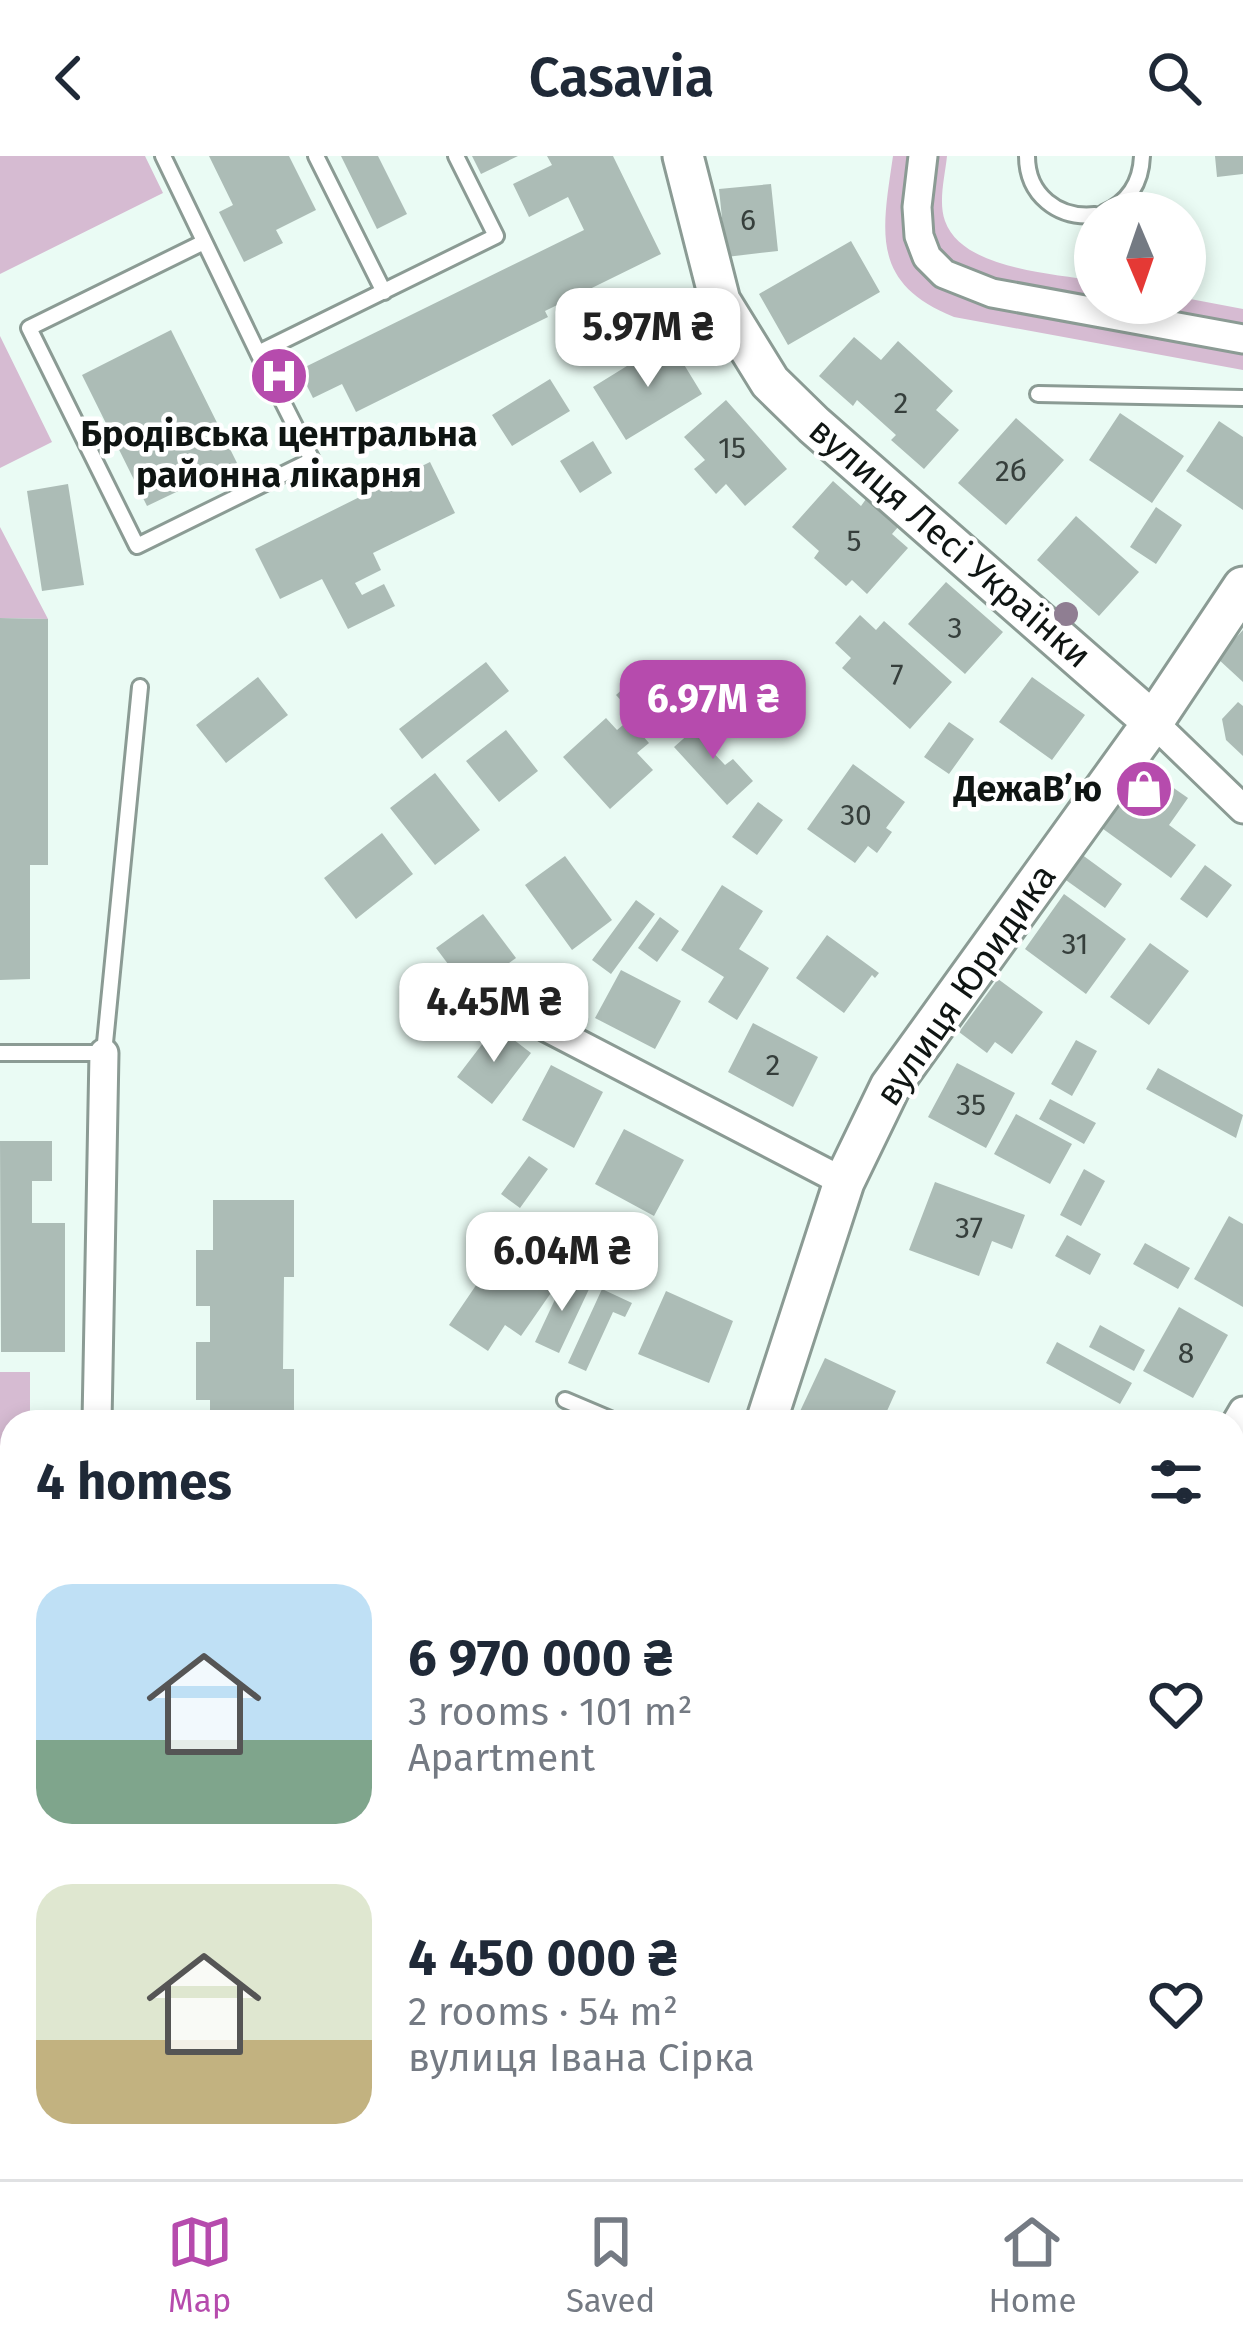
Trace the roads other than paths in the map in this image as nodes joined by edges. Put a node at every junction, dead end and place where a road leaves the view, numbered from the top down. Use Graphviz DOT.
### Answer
graph roads {
  1 [pos="163,156"];
  2 [pos="316,156"];
  3 [pos="456,156"];
  4 [pos="683,156"];
  5 [pos="923,156"];
  6 [pos="1028,156"];
  7 [pos="1142,156"];
  8 [pos="1132,192"];
  9 [pos="1074,213"];
  10 [pos="204,242"];
  11 [pos="383,292"];
  12 [pos="1243,339"];
  13 [pos="259,353"];
  14 [pos="1038,394"];
  15 [pos="1243,398"];
  16 [pos="1243,587"];
  17 [pos="140,687"];
  18 [pos="1153,722"];
  19 [pos="1243,809"];
  20 [pos="546,1027"];
  21 [pos="0,1053"];
  22 [pos="104,1053"];
  23 [pos="844,1182"];
  24 [pos="565,1400"];
  25 [pos="97,1410"];
  26 [pos="589,1410"];
  27 [pos="770,1410"];
  1 -- 10 [label="lane"];
  2 -- 11 [label="lane"];
  3 -- 11 [label="lane"];
  4 -- 18 [label="street, вулиця Лесі Українки"];
  5 -- 12 [label="street"];
  6 -- 9 [label="lane"];
  7 -- 8 [label="lane"];
  10 -- 13 [label="lane"];
  10 -- 13 [label="lane"];
  11 -- 13 [label="lane"];
  14 -- 15 [label="lane"];
  16 -- 18 [label="street, вулиця Юридика"];
  17 -- 22 [label="lane"];
  18 -- 19 [label="street"];
  18 -- 23 [label="street, вулиця Юридика"];
  20 -- 23 [label="street"];
  21 -- 22 [label="lane"];
  22 -- 25 [label="street"];
  23 -- 27 [label="street, вулиця Юридика"];
  24 -- 26 [label="lane"];
}
